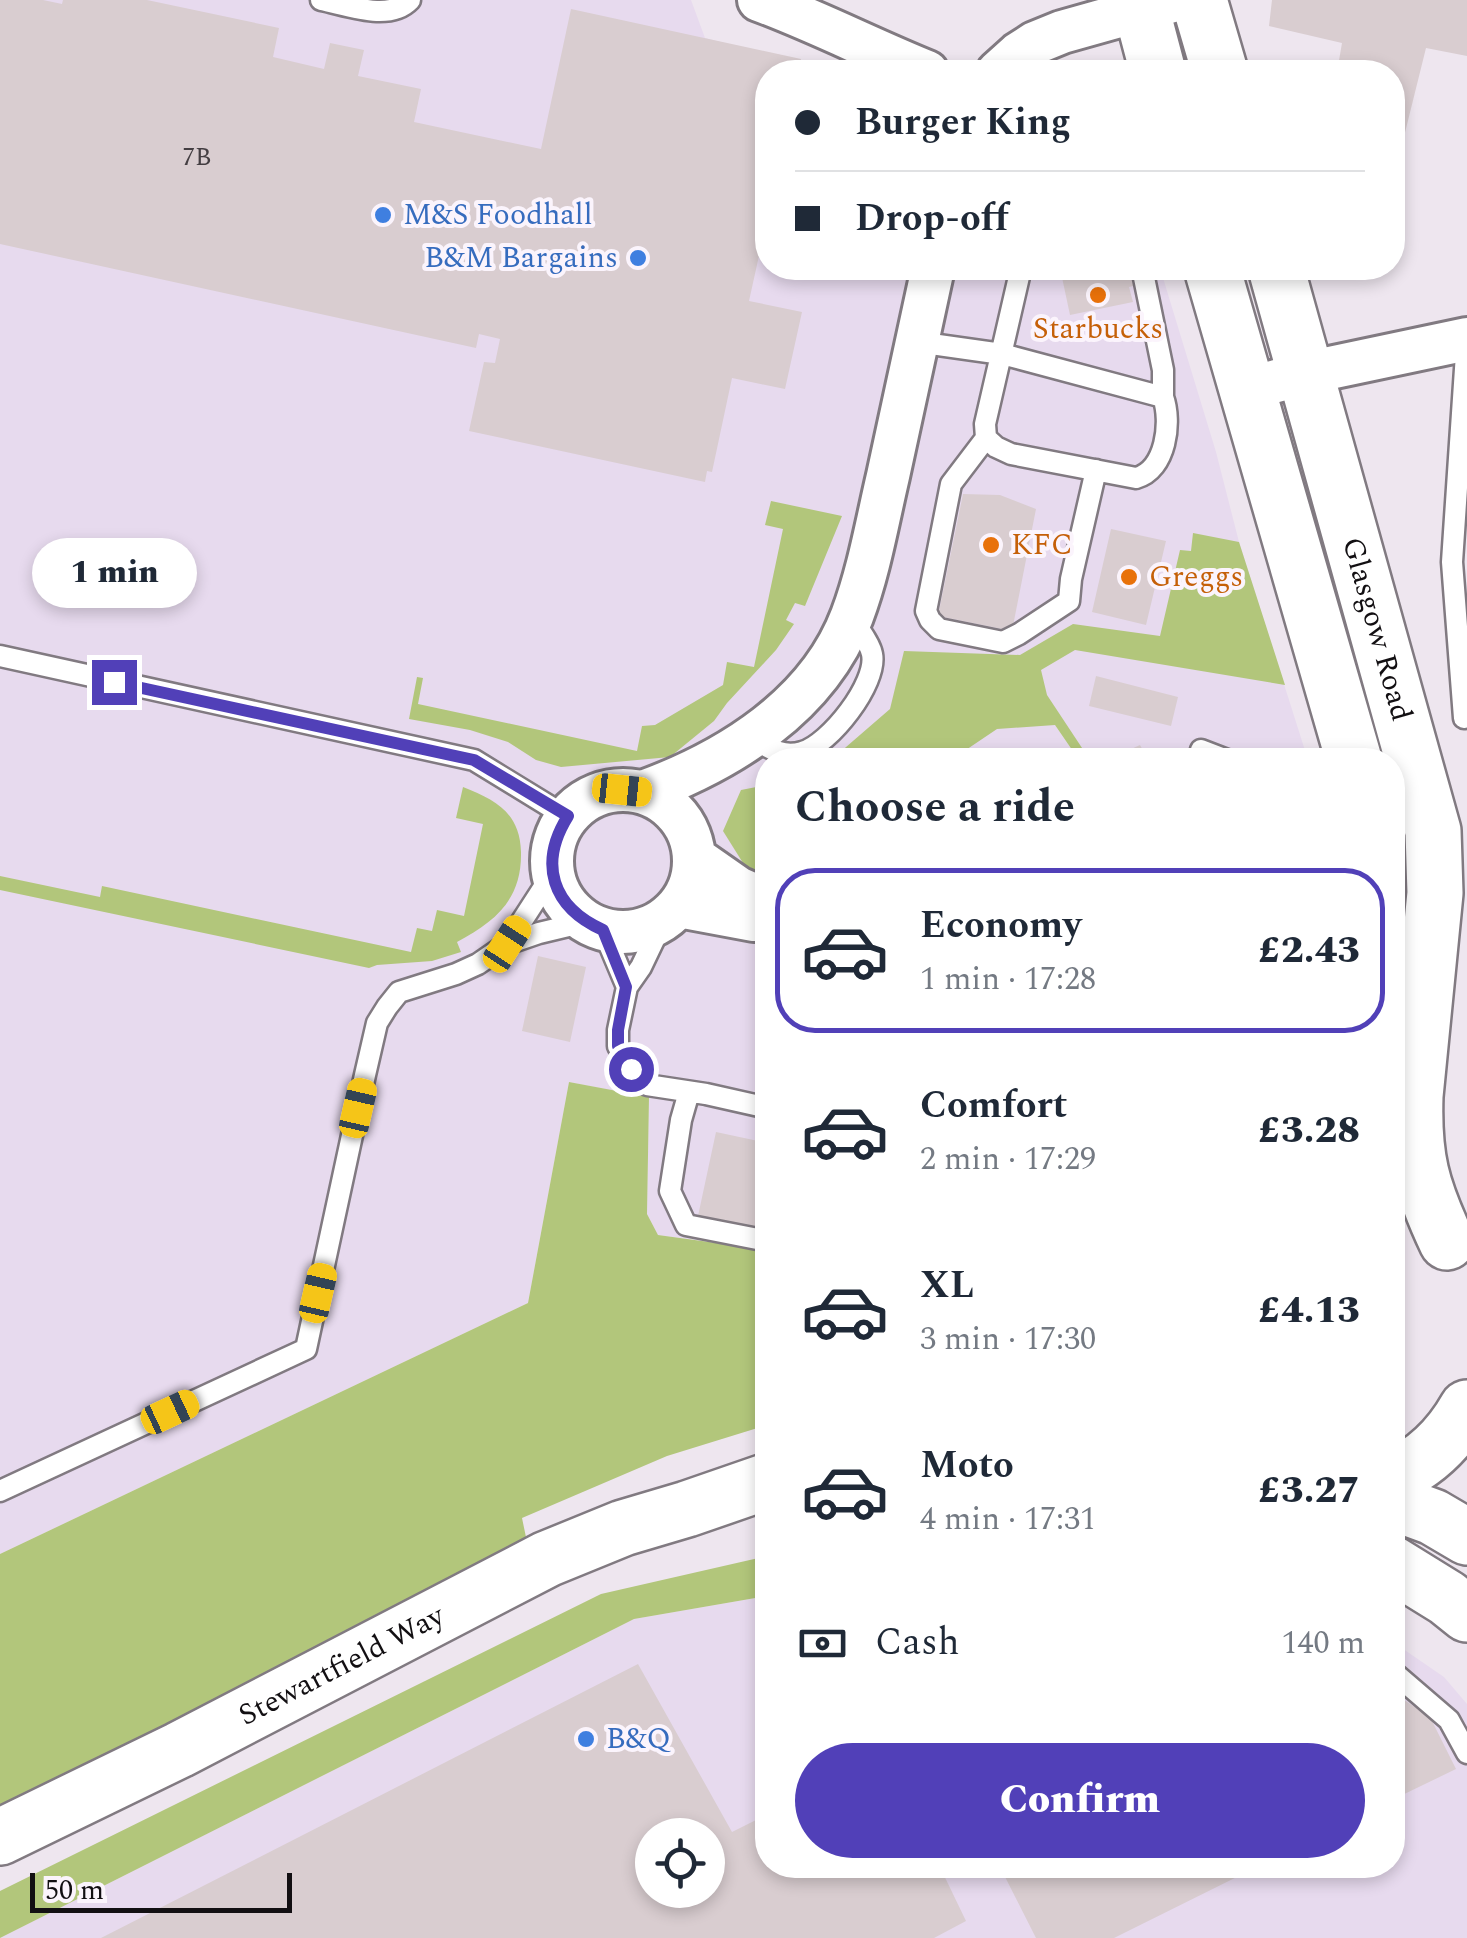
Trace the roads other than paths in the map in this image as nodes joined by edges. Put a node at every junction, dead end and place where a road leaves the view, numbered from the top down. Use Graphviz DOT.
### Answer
graph roads {
  1 [pos="321,0"];
  2 [pos="410,0"];
  3 [pos="759,0"];
  4 [pos="1200,0"];
  5 [pos="1152,3"];
  6 [pos="897,60"];
  7 [pos="1013,60"];
  8 [pos="1157,60"];
  9 [pos="1217,60"];
  10 [pos="930,280"];
  11 [pos="1018,280"];
  12 [pos="1144,280"];
  13 [pos="1215,280"];
  14 [pos="1279,280"];
  15 [pos="1467,339"];
  16 [pos="917,342"];
  17 [pos="1002,354"];
  18 [pos="1306,373"];
  19 [pos="1247,389"];
  20 [pos="1163,397"];
  21 [pos="986,438"];
  22 [pos="1096,470"];
  23 [pos="0,656"];
  24 [pos="1464,718"];
  25 [pos="738,747"];
  26 [pos="1351,748"];
  27 [pos="643,792"];
  28 [pos="568,816"];
  29 [pos="694,850"];
  30 [pos="553,874"];
  31 [pos="755,895"];
  32 [pos="671,914"];
  33 [pos="755,920"];
  34 [pos="594,926"];
  35 [pos="1412,936"];
  36 [pos="507,944"];
  37 [pos="626,987"];
  38 [pos="689,1092"];
  39 [pos="755,1105"];
  40 [pos="1405,1218"];
  41 [pos="755,1238"];
  42 [pos="1459,1261"];
  43 [pos="1467,1408"];
  44 [pos="1405,1471"];
  45 [pos="755,1485"];
  46 [pos="0,1491"];
  47 [pos="755,1505"];
  48 [pos="1405,1507"];
  49 [pos="687,1509"];
  50 [pos="1467,1537"];
  51 [pos="1405,1572"];
  52 [pos="1467,1614"];
  53 [pos="1405,1682"];
  54 [pos="1467,1753"];
  55 [pos="0,1837"];
  1 -- 2 [label="lane"];
  3 -- 6 [label="street"];
  4 -- 9 [label="main road"];
  5 -- 7 [label="street"];
  5 -- 8 [label="main road"];
  10 -- 16 [label="street"];
  11 -- 17 [label="lane"];
  12 -- 20 [label="lane"];
  13 -- 19 [label="main road, Glasgow Road"];
  14 -- 18 [label="main road, Glasgow Road"];
  15 -- 18 [label="street"];
  15 -- 24 [label="lane"];
  16 -- 17 [label="lane"];
  16 -- 25 [label="street"];
  17 -- 20 [label="lane"];
  17 -- 21 [label="lane"];
  18 -- 19 [label="street"];
  18 -- 35 [label="main road, Glasgow Road"];
  19 -- 26 [label="main road, Glasgow Road"];
  20 -- 22 [label="lane"];
  21 -- 22 [label="lane"];
  21 -- 22 [label="lane"];
  23 -- 28 [label="lane"];
  25 -- 27 [label="street"];
  25 -- 29 [label="street"];
  27 -- 28 [label="street"];
  27 -- 29 [label="street"];
  28 -- 30 [label="street"];
  29 -- 31 [label="street"];
  29 -- 32 [label="street"];
  30 -- 34 [label="street"];
  30 -- 36 [label="lane"];
  32 -- 33 [label="street"];
  32 -- 34 [label="street"];
  32 -- 37 [label="lane"];
  34 -- 36 [label="lane"];
  34 -- 37 [label="lane"];
  35 -- 42 [label="main road, Glasgow Road"];
  36 -- 46 [label="lane"];
  37 -- 38 [label="lane"];
  38 -- 39 [label="lane"];
  38 -- 41 [label="lane"];
  40 -- 42 [label="main road"];
  43 -- 44 [label="main road"];
  45 -- 49 [label="main road, Stewartfield Way"];
  47 -- 49 [label="main road, Stewartfield Way"];
  48 -- 50 [label="main road"];
  49 -- 55 [label="main road, Stewartfield Way"];
  51 -- 52 [label="main road"];
  53 -- 54 [label="lane"];
}
